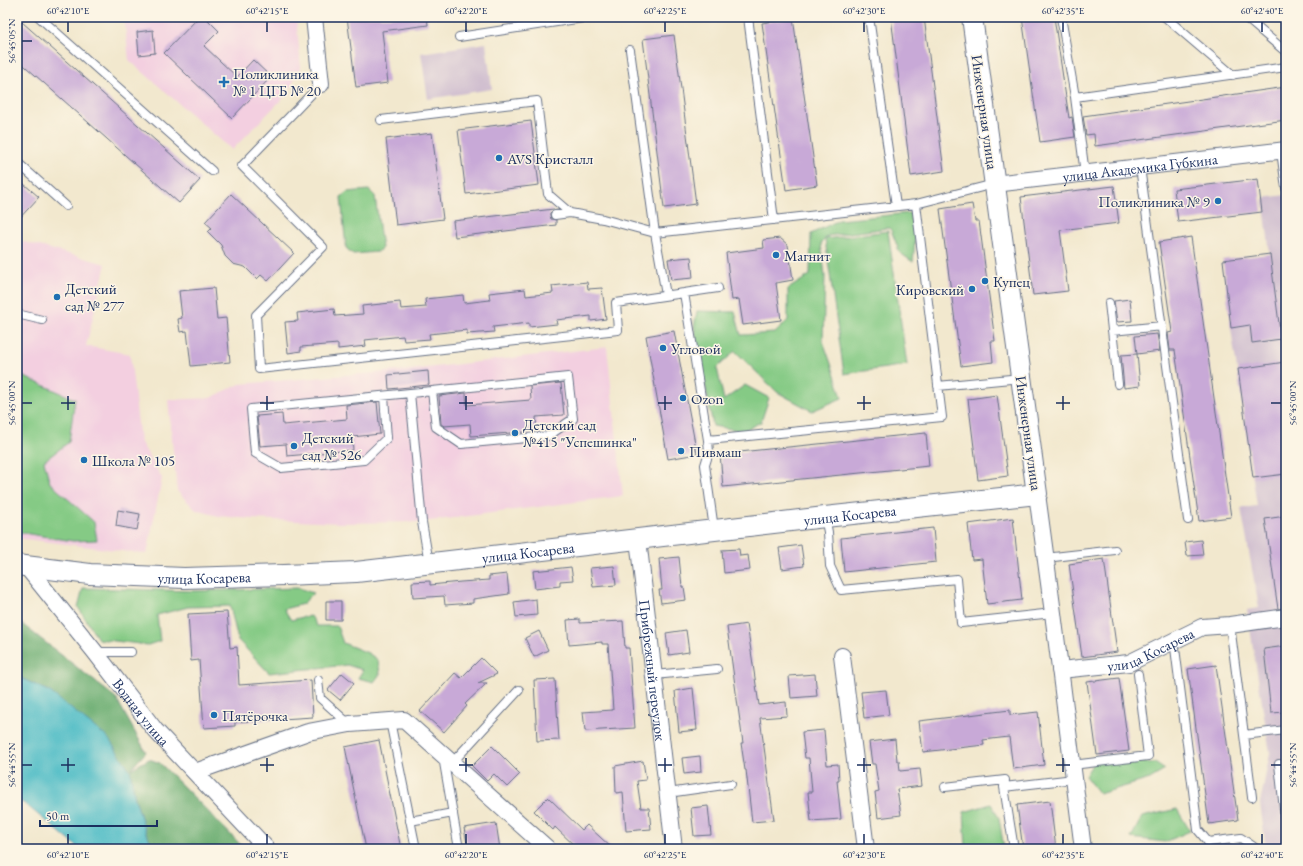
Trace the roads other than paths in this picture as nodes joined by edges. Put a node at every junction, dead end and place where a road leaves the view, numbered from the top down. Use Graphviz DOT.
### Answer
graph roads {
  1 [pos="39,17"];
  2 [pos="314,17"];
  3 [pos="583,17"];
  4 [pos="748,17"];
  5 [pos="869,17"];
  6 [pos="972,17"];
  7 [pos="1061,17"];
  8 [pos="1165,17"];
  9 [pos="1245,17"];
  10 [pos="459,37"];
  11 [pos="630,50"];
  12 [pos="1286,52"];
  13 [pos="1286,67"];
  14 [pos="1232,75"];
  15 [pos="321,84"];
  16 [pos="1075,97"];
  17 [pos="381,120"];
  18 [pos="1284,150"];
  19 [pos="17,162"];
  20 [pos="1140,167"];
  21 [pos="212,170"];
  22 [pos="1085,174"];
  23 [pos="994,184"];
  24 [pos="1286,188"];
  25 [pos="916,204"];
  26 [pos="66,206"];
  27 [pos="896,206"];
  28 [pos="570,213"];
  29 [pos="555,215"];
  30 [pos="774,220"];
  31 [pos="655,233"];
  32 [pos="718,288"];
  33 [pos="684,293"];
  34 [pos="666,295"];
  35 [pos="1109,303"];
  36 [pos="17,314"];
  37 [pos="42,320"];
  38 [pos="1162,326"];
  39 [pos="1112,331"];
  40 [pos="1021,378"];
  41 [pos="1118,384"];
  42 [pos="938,386"];
  43 [pos="432,391"];
  44 [pos="410,393"];
  45 [pos="384,396"];
  46 [pos="708,440"];
  47 [pos="1037,494"];
  48 [pos="825,517"];
  49 [pos="1188,520"];
  50 [pos="714,530"];
  51 [pos="638,539"];
  52 [pos="1115,550"];
  53 [pos="1045,558"];
  54 [pos="429,564"];
  55 [pos="21,566"];
  56 [pos="1054,613"];
  57 [pos="1286,617"];
  58 [pos="1230,625"];
  59 [pos="1174,640"];
  60 [pos="95,652"];
  61 [pos="131,652"];
  62 [pos="842,656"];
  63 [pos="717,669"];
  64 [pos="1060,670"];
  65 [pos="1138,674"];
  66 [pos="654,675"];
  67 [pos="318,680"];
  68 [pos="518,690"];
  69 [pos="397,720"];
  70 [pos="350,724"];
  71 [pos="1286,730"];
  72 [pos="1244,735"];
  73 [pos="447,759"];
  74 [pos="1279,764"];
  75 [pos="195,772"];
  76 [pos="1073,772"];
  77 [pos="731,784"];
  78 [pos="1004,786"];
  79 [pos="944,787"];
  80 [pos="668,792"];
  81 [pos="1252,797"];
  82 [pos="453,813"];
  83 [pos="410,821"];
  84 [pos="1286,828"];
  85 [pos="267,849"];
  86 [pos="416,849"];
  87 [pos="459,849"];
  88 [pos="548,849"];
  89 [pos="674,849"];
  90 [pos="866,849"];
  91 [pos="1014,849"];
  92 [pos="1083,849"];
  93 [pos="1254,849"];
  1 -- 21 [label="lane"];
  2 -- 15 [label="street"];
  3 -- 10 [label="lane"];
  4 -- 30 [label="lane"];
  5 -- 27 [label="lane"];
  6 -- 23 [label="street, Инженерная улица"];
  7 -- 16 [label="lane"];
  8 -- 14 [label="lane"];
  9 -- 12 [label="lane"];
  11 -- 31 [label="lane"];
  13 -- 14 [label="lane"];
  14 -- 16 [label="lane"];
  15 -- 34 [label="lane"];
  16 -- 22 [label="lane"];
  17 -- 28 [label="lane"];
  18 -- 20 [label="street, улица Академика Губкина"];
  18 -- 24 [label="lane"];
  19 -- 26 [label="lane"];
  20 -- 22 [label="street, улица Академика Губкина"];
  20 -- 38 [label="lane"];
  22 -- 23 [label="street, улица Академика Губкина"];
  23 -- 25 [label="lane"];
  23 -- 40 [label="street, Инженерная улица"];
  25 -- 27 [label="lane"];
  25 -- 42 [label="lane"];
  27 -- 30 [label="lane"];
  28 -- 29 [label="lane"];
  28 -- 31 [label="lane"];
  30 -- 31 [label="lane"];
  31 -- 34 [label="lane"];
  32 -- 33 [label="lane"];
  33 -- 34 [label="lane"];
  33 -- 46 [label="lane"];
  35 -- 39 [label="lane"];
  36 -- 37 [label="lane"];
  38 -- 39 [label="lane"];
  38 -- 49 [label="lane"];
  39 -- 41 [label="lane"];
  40 -- 42 [label="lane"];
  40 -- 47 [label="street, Инженерная улица"];
  42 -- 46 [label="lane"];
  43 -- 43 [label="lane"];
  43 -- 44 [label="lane"];
  44 -- 45 [label="lane"];
  44 -- 54 [label="lane"];
  45 -- 45 [label="lane"];
  46 -- 50 [label="lane"];
  47 -- 48 [label="street, улица Косарева"];
  47 -- 53 [label="street, Инженерная улица"];
  48 -- 50 [label="street, улица Косарева"];
  48 -- 56 [label="lane"];
  50 -- 51 [label="street, улица Косарева"];
  51 -- 54 [label="street, улица Косарева"];
  51 -- 66 [label="street, Прибрежный переулок"];
  52 -- 53 [label="lane"];
  53 -- 56 [label="street, Инженерная улица"];
  54 -- 55 [label="street, улица Косарева"];
  55 -- 60 [label="street, Водная улица"];
  56 -- 64 [label="street, Инженерная улица"];
  57 -- 58 [label="street, улица Косарева"];
  58 -- 59 [label="street, улица Косарева"];
  58 -- 72 [label="lane"];
  59 -- 64 [label="street, улица Косарева"];
  59 -- 93 [label="lane"];
  60 -- 61 [label="lane"];
  60 -- 75 [label="street, Водная улица"];
  62 -- 90 [label="street"];
  63 -- 66 [label="lane"];
  64 -- 76 [label="street, Инженерная улица"];
  65 -- 76 [label="lane"];
  66 -- 80 [label="street, Прибрежный переулок"];
  67 -- 70 [label="lane"];
  68 -- 73 [label="lane"];
  69 -- 70 [label="street"];
  69 -- 73 [label="street"];
  69 -- 83 [label="lane"];
  70 -- 75 [label="street"];
  71 -- 72 [label="lane"];
  72 -- 81 [label="lane"];
  73 -- 82 [label="lane"];
  73 -- 88 [label="street"];
  74 -- 84 [label="lane"];
  75 -- 85 [label="street, Водная улица"];
  76 -- 78 [label="lane"];
  76 -- 92 [label="street, Инженерная улица"];
  77 -- 80 [label="lane"];
  78 -- 79 [label="lane"];
  78 -- 91 [label="lane"];
  80 -- 89 [label="street, Прибрежный переулок"];
  82 -- 83 [label="lane"];
  82 -- 87 [label="lane"];
  83 -- 86 [label="lane"];
}
